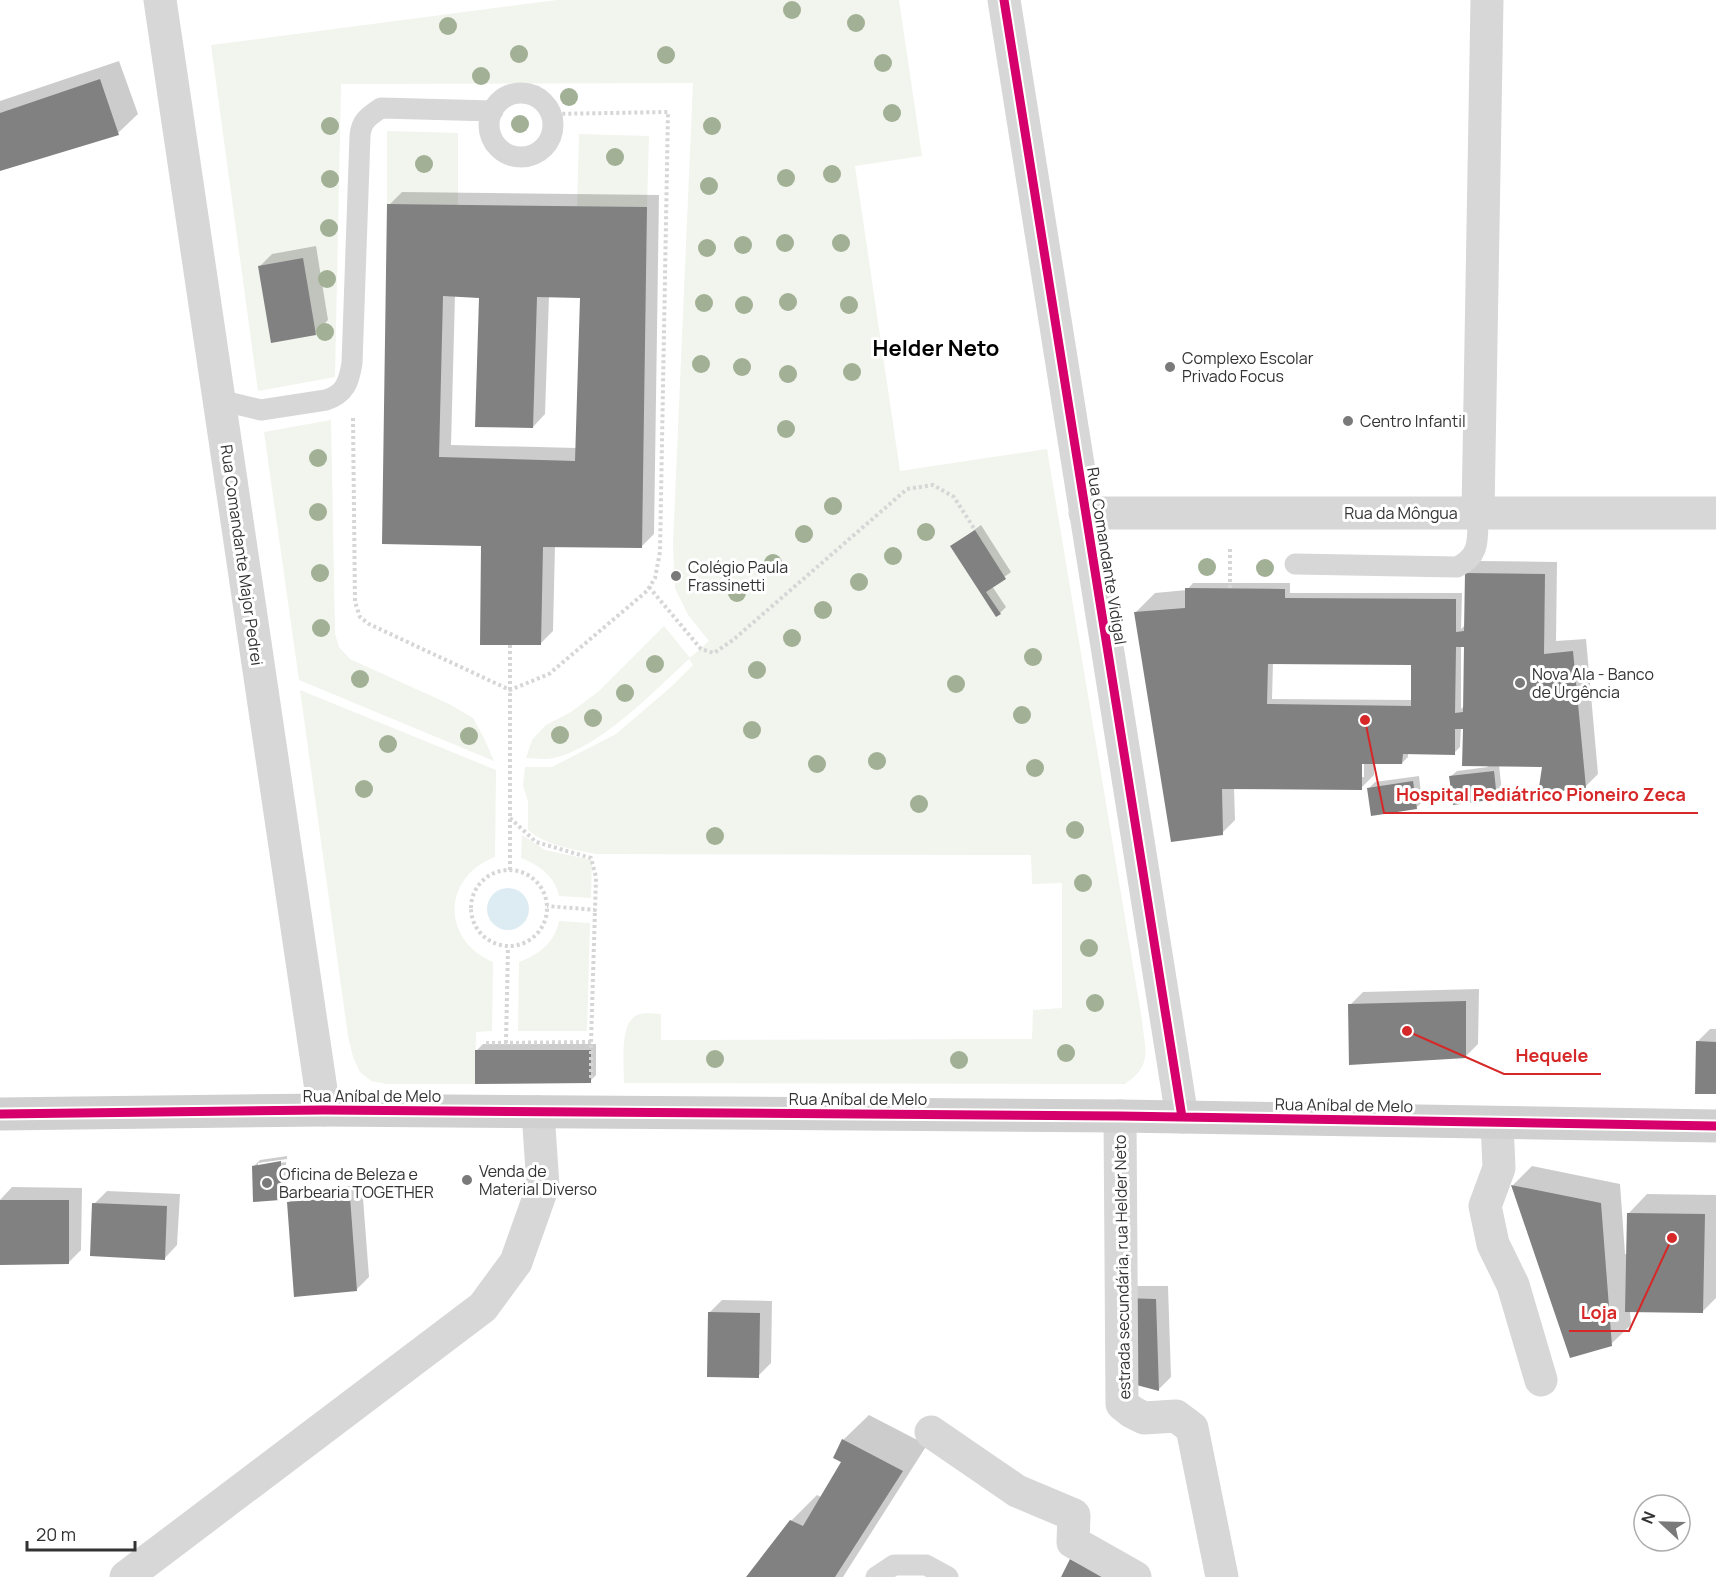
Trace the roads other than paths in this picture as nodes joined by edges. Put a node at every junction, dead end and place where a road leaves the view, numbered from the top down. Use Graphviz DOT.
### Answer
graph roads {
  1 [pos="160,0"];
  2 [pos="1004,0"];
  3 [pos="1487,0"];
  4 [pos="493,111"];
  5 [pos="219,400"];
  6 [pos="1085,513"];
  7 [pos="1478,513"];
  8 [pos="1716,513"];
  9 [pos="1295,564"];
  10 [pos="324,1110"];
  11 [pos="538,1112"];
  12 [pos="0,1114"];
  13 [pos="1120,1116"];
  14 [pos="1182,1117"];
  15 [pos="1497,1123"];
  16 [pos="1716,1125"];
  17 [pos="1541,1380"];
  18 [pos="931,1432"];
  19 [pos="126,1577"];
  20 [pos="876,1577"];
  21 [pos="948,1577"];
  22 [pos="1135,1577"];
  23 [pos="1222,1577"];
  1 -- 5 [label="street, Rua Comandante Major Pedrei"];
  2 -- 6 [label="street, Rua Comandante Vidigal"];
  3 -- 7 [label="street"];
  4 -- 4 [label="lane"];
  4 -- 5 [label="lane"];
  5 -- 10 [label="street, Rua Comandante Major Pedrei"];
  6 -- 7 [label="street, Rua da Môngua"];
  6 -- 14 [label="street, Rua Comandante Vidigal"];
  7 -- 8 [label="street, Rua da Môngua"];
  7 -- 9 [label="lane"];
  10 -- 11 [label="street, Rua Aníbal de Melo"];
  10 -- 12 [label="street, Rua Aníbal de Melo"];
  11 -- 13 [label="street, Rua Aníbal de Melo"];
  11 -- 19 [label="street"];
  13 -- 14 [label="street, Rua Aníbal de Melo"];
  13 -- 23 [label="street, estrada secundária, rua Helder Neto"];
  14 -- 15 [label="street, Rua Aníbal de Melo"];
  15 -- 16 [label="street, Rua Aníbal de Melo"];
  15 -- 17 [label="street"];
  18 -- 22 [label="street"];
  20 -- 21 [label="lane"];
}
